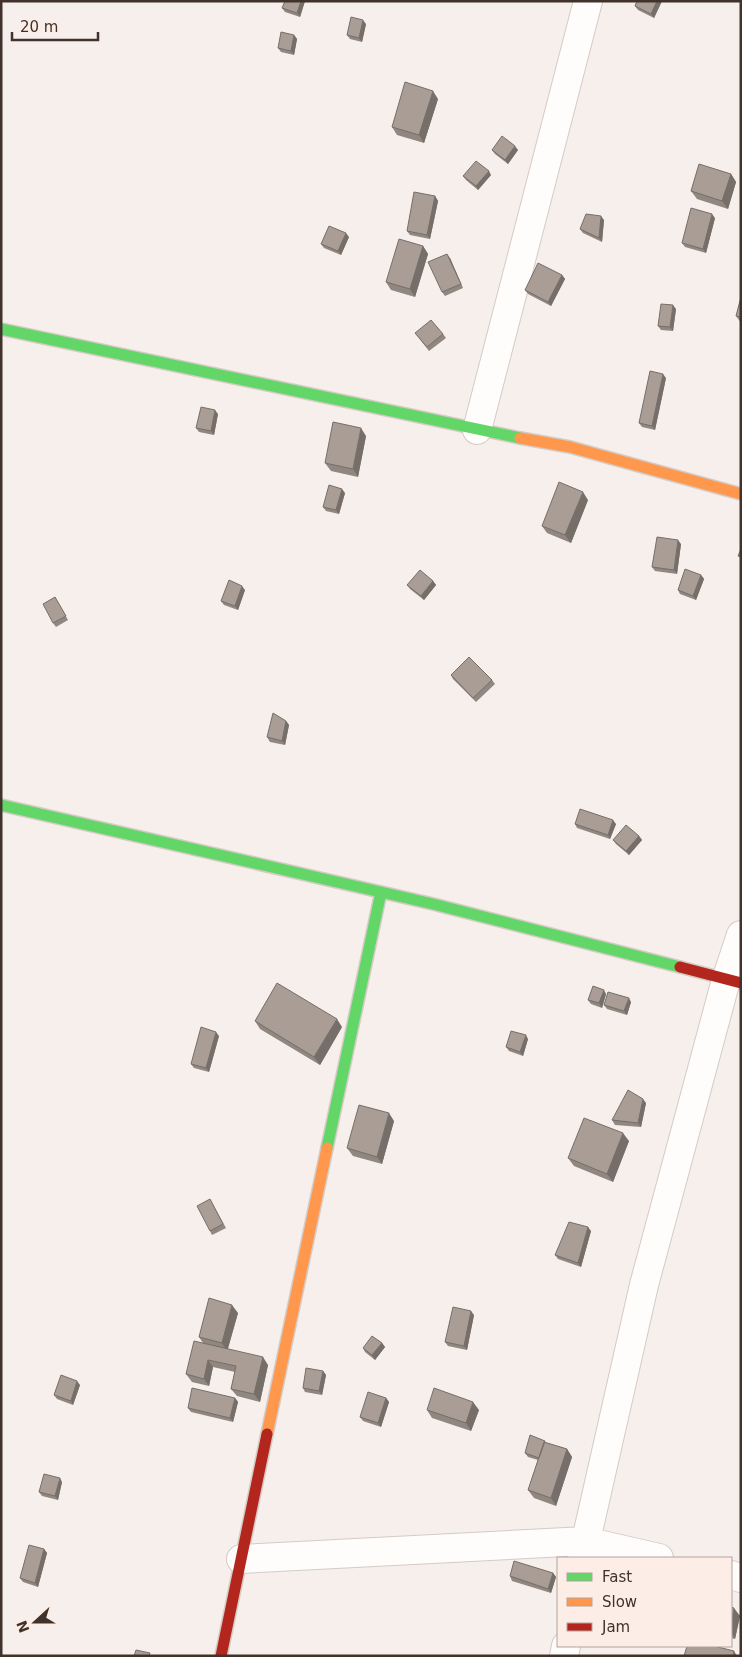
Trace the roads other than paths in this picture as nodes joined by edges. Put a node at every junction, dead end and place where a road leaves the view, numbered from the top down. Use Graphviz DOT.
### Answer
graph roads {
  1 [pos="588,1"];
  2 [pos="1,330"];
  3 [pos="478,430"];
  4 [pos="741,494"];
  5 [pos="1,805"];
  6 [pos="381,892"];
  7 [pos="741,935"];
  8 [pos="733,981"];
  9 [pos="583,1549"];
  10 [pos="651,1557"];
  11 [pos="241,1559"];
  12 [pos="221,1656"];
  1 -- 3 [label="street"];
  2 -- 3 [label="street"];
  3 -- 4 [label="street"];
  5 -- 6 [label="street"];
  6 -- 8 [label="street"];
  6 -- 11 [label="street"];
  7 -- 8 [label="street"];
  8 -- 9 [label="street"];
  9 -- 10 [label="street"];
  9 -- 11 [label="street"];
  11 -- 12 [label="street"];
}
